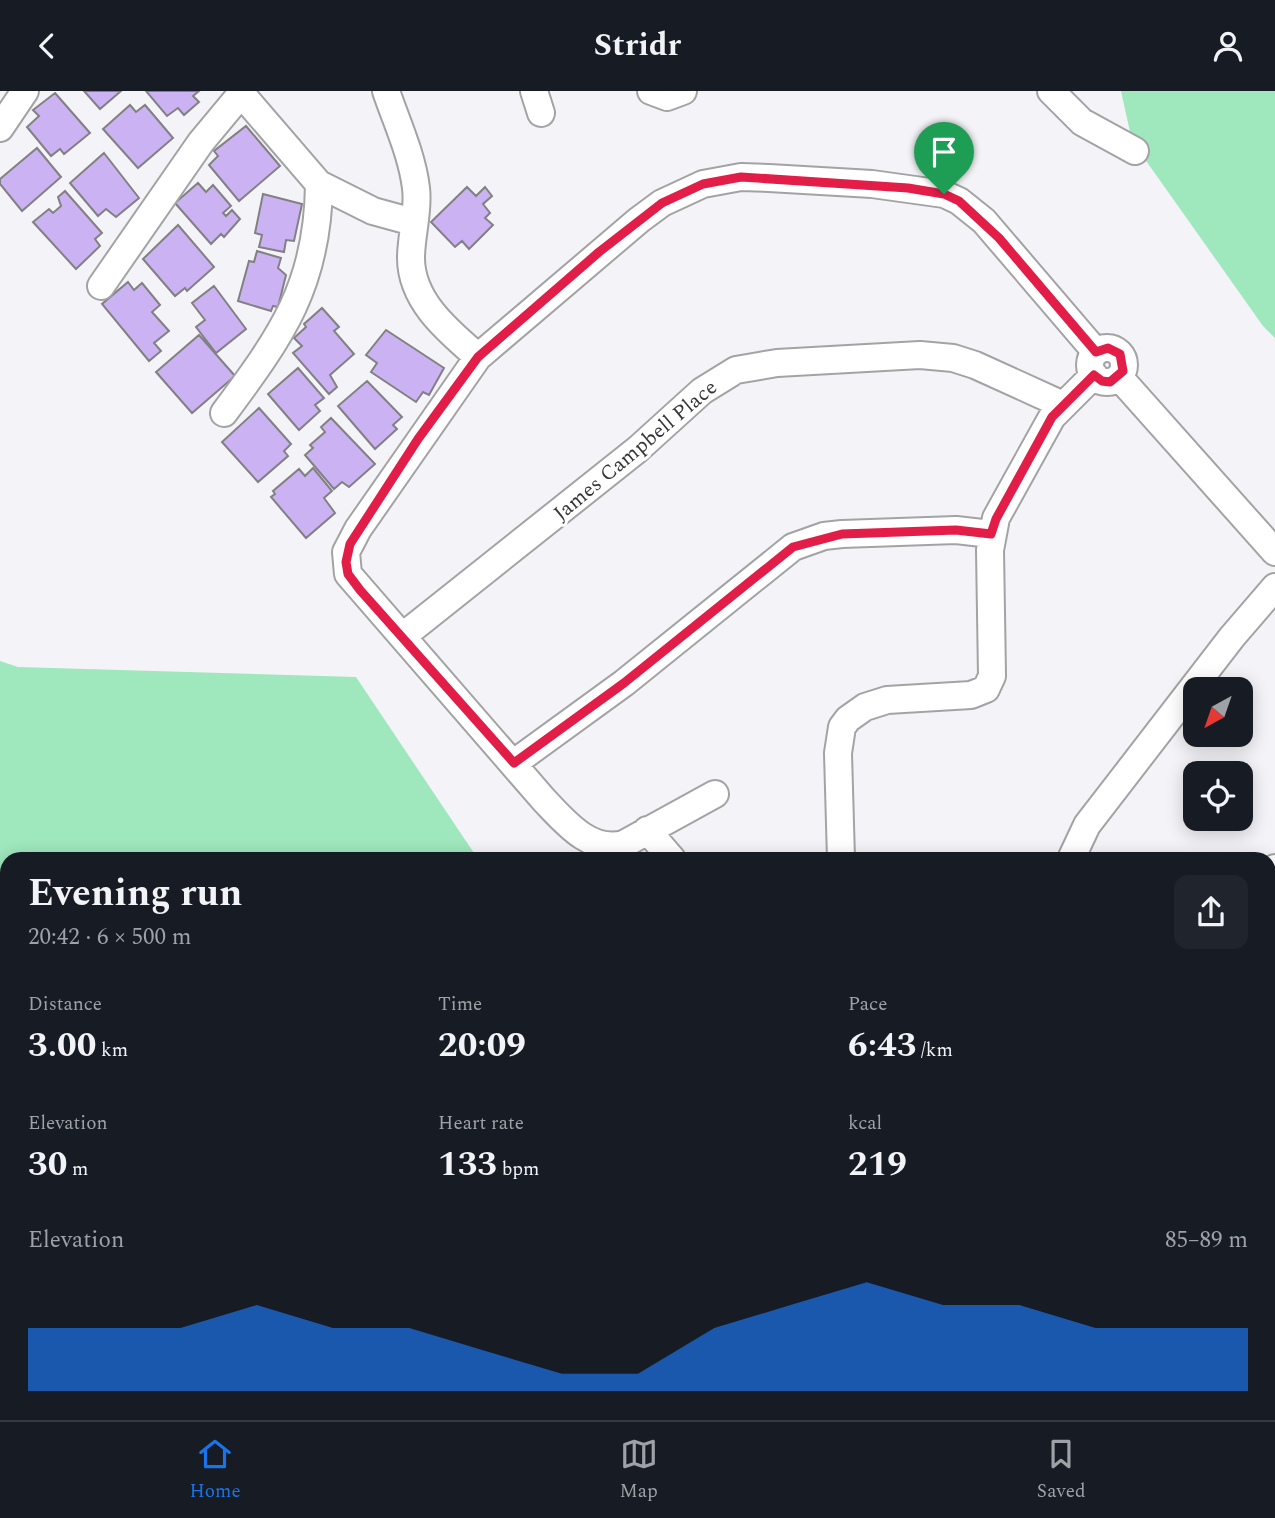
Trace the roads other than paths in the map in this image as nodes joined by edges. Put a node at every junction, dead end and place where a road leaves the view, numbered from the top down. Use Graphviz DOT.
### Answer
graph roads {
  1 [pos="25,91"];
  2 [pos="386,91"];
  3 [pos="651,91"];
  4 [pos="683,91"];
  5 [pos="1051,91"];
  6 [pos="240,92"];
  7 [pos="0,128"];
  8 [pos="1135,151"];
  9 [pos="319,184"];
  10 [pos="413,222"];
  11 [pos="101,286"];
  12 [pos="478,357"];
  13 [pos="1103,368"];
  14 [pos="1063,405"];
  15 [pos="224,413"];
  16 [pos="991,534"];
  17 [pos="1275,552"];
  18 [pos="1275,587"];
  19 [pos="403,636"];
  20 [pos="514,763"];
  21 [pos="715,794"];
  22 [pos="648,830"];
  23 [pos="666,852"];
  24 [pos="841,852"];
  25 [pos="1074,852"];
  1 -- 7 [label="street"];
  2 -- 10 [label="street"];
  3 -- 4 [label="street"];
  5 -- 8 [label="street"];
  6 -- 9 [label="street"];
  6 -- 11 [label="street"];
  9 -- 10 [label="street"];
  9 -- 15 [label="street"];
  10 -- 12 [label="street"];
  12 -- 13 [label="street"];
  12 -- 19 [label="street"];
  13 -- 14 [label="street"];
  13 -- 17 [label="street"];
  14 -- 16 [label="street"];
  14 -- 19 [label="street, James Campbell Place"];
  16 -- 20 [label="street"];
  16 -- 24 [label="street"];
  18 -- 25 [label="street"];
  19 -- 20 [label="street"];
  20 -- 22 [label="street"];
  21 -- 22 [label="street"];
  22 -- 23 [label="street"];
}
